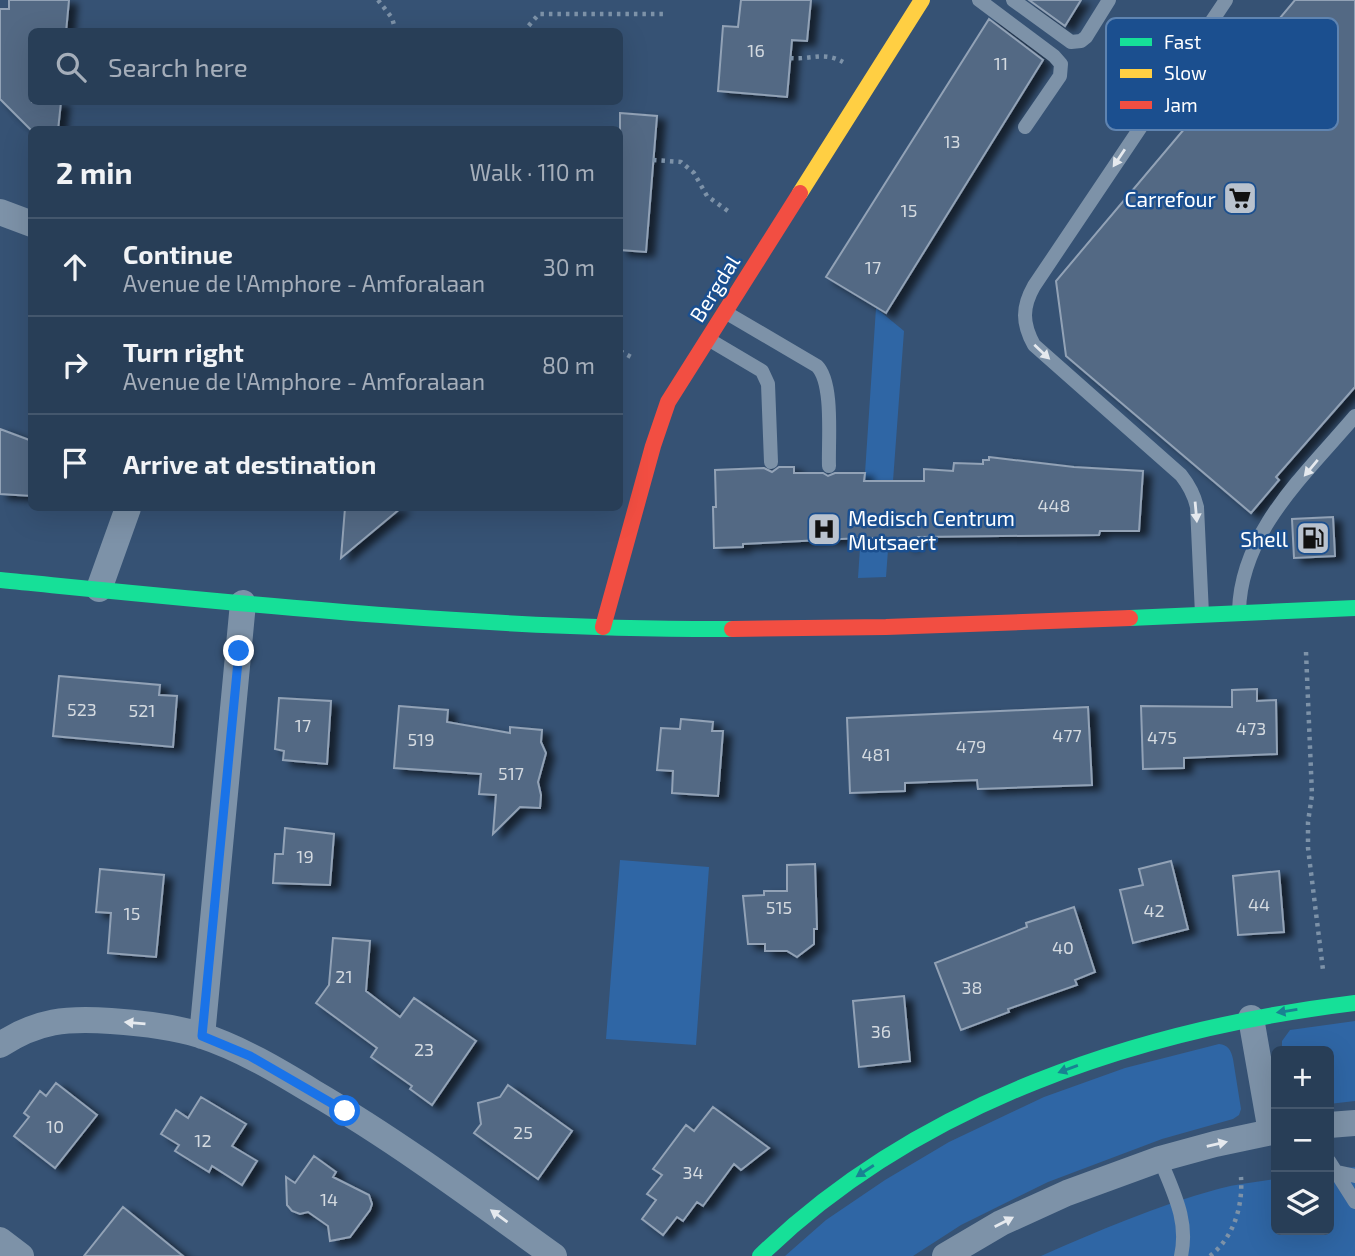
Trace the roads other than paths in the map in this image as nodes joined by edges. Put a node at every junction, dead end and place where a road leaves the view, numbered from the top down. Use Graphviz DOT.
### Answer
graph roads {
  1 [pos="922,0"];
  2 [pos="979,0"];
  3 [pos="1013,0"];
  4 [pos="1109,0"];
  5 [pos="1226,0"];
  6 [pos="1214,18"];
  7 [pos="1025,127"];
  8 [pos="1139,130"];
  9 [pos="0,212"];
  10 [pos="28,222"];
  11 [pos="724,311"];
  12 [pos="707,338"];
  13 [pos="1355,416"];
  14 [pos="771,462"];
  15 [pos="829,466"];
  16 [pos="127,511"];
  17 [pos="0,580"];
  18 [pos="99,589"];
  19 [pos="243,603"];
  20 [pos="1355,608"];
  21 [pos="1239,613"];
  22 [pos="1202,614"];
  23 [pos="603,628"];
  24 [pos="1355,1003"];
  25 [pos="1251,1018"];
  26 [pos="202,1036"];
  27 [pos="0,1045"];
  28 [pos="1271,1117"];
  29 [pos="1355,1123"];
  30 [pos="1334,1125"];
  31 [pos="1271,1133"];
  32 [pos="1160,1159"];
  33 [pos="1334,1167"];
  34 [pos="1334,1169"];
  35 [pos="1355,1176"];
  36 [pos="1355,1202"];
  37 [pos="0,1240"];
  38 [pos="20,1256"];
  39 [pos="554,1256"];
  40 [pos="760,1256"];
  41 [pos="945,1256"];
  42 [pos="1181,1256"];
  1 -- 11 [label="street, Bergdal"];
  2 -- 7 [label="lane"];
  3 -- 4 [label="lane"];
  5 -- 6 [label="lane, one-way"];
  8 -- 22 [label="lane, one-way"];
  9 -- 10 [label="street"];
  11 -- 12 [label="street, Bergdal"];
  11 -- 15 [label="lane"];
  12 -- 14 [label="lane"];
  12 -- 23 [label="street, Bergdal"];
  13 -- 21 [label="lane, one-way"];
  16 -- 18 [label="street"];
  17 -- 18 [label="street"];
  18 -- 19 [label="street"];
  19 -- 23 [label="street"];
  19 -- 26 [label="street"];
  20 -- 21 [label="street"];
  21 -- 22 [label="street"];
  22 -- 23 [label="street"];
  24 -- 25 [label="street, one-way"];
  25 -- 28 [label="street"];
  25 -- 40 [label="street, one-way"];
  26 -- 27 [label="street, one-way"];
  39 -- 26 [label="street, one-way"];
  29 -- 30 [label="street"];
  32 -- 31 [label="street, one-way"];
  41 -- 32 [label="street, one-way"];
  32 -- 42 [label="lane"];
  33 -- 35 [label="lane"];
  34 -- 36 [label="lane"];
  37 -- 38 [label="street"];
}
